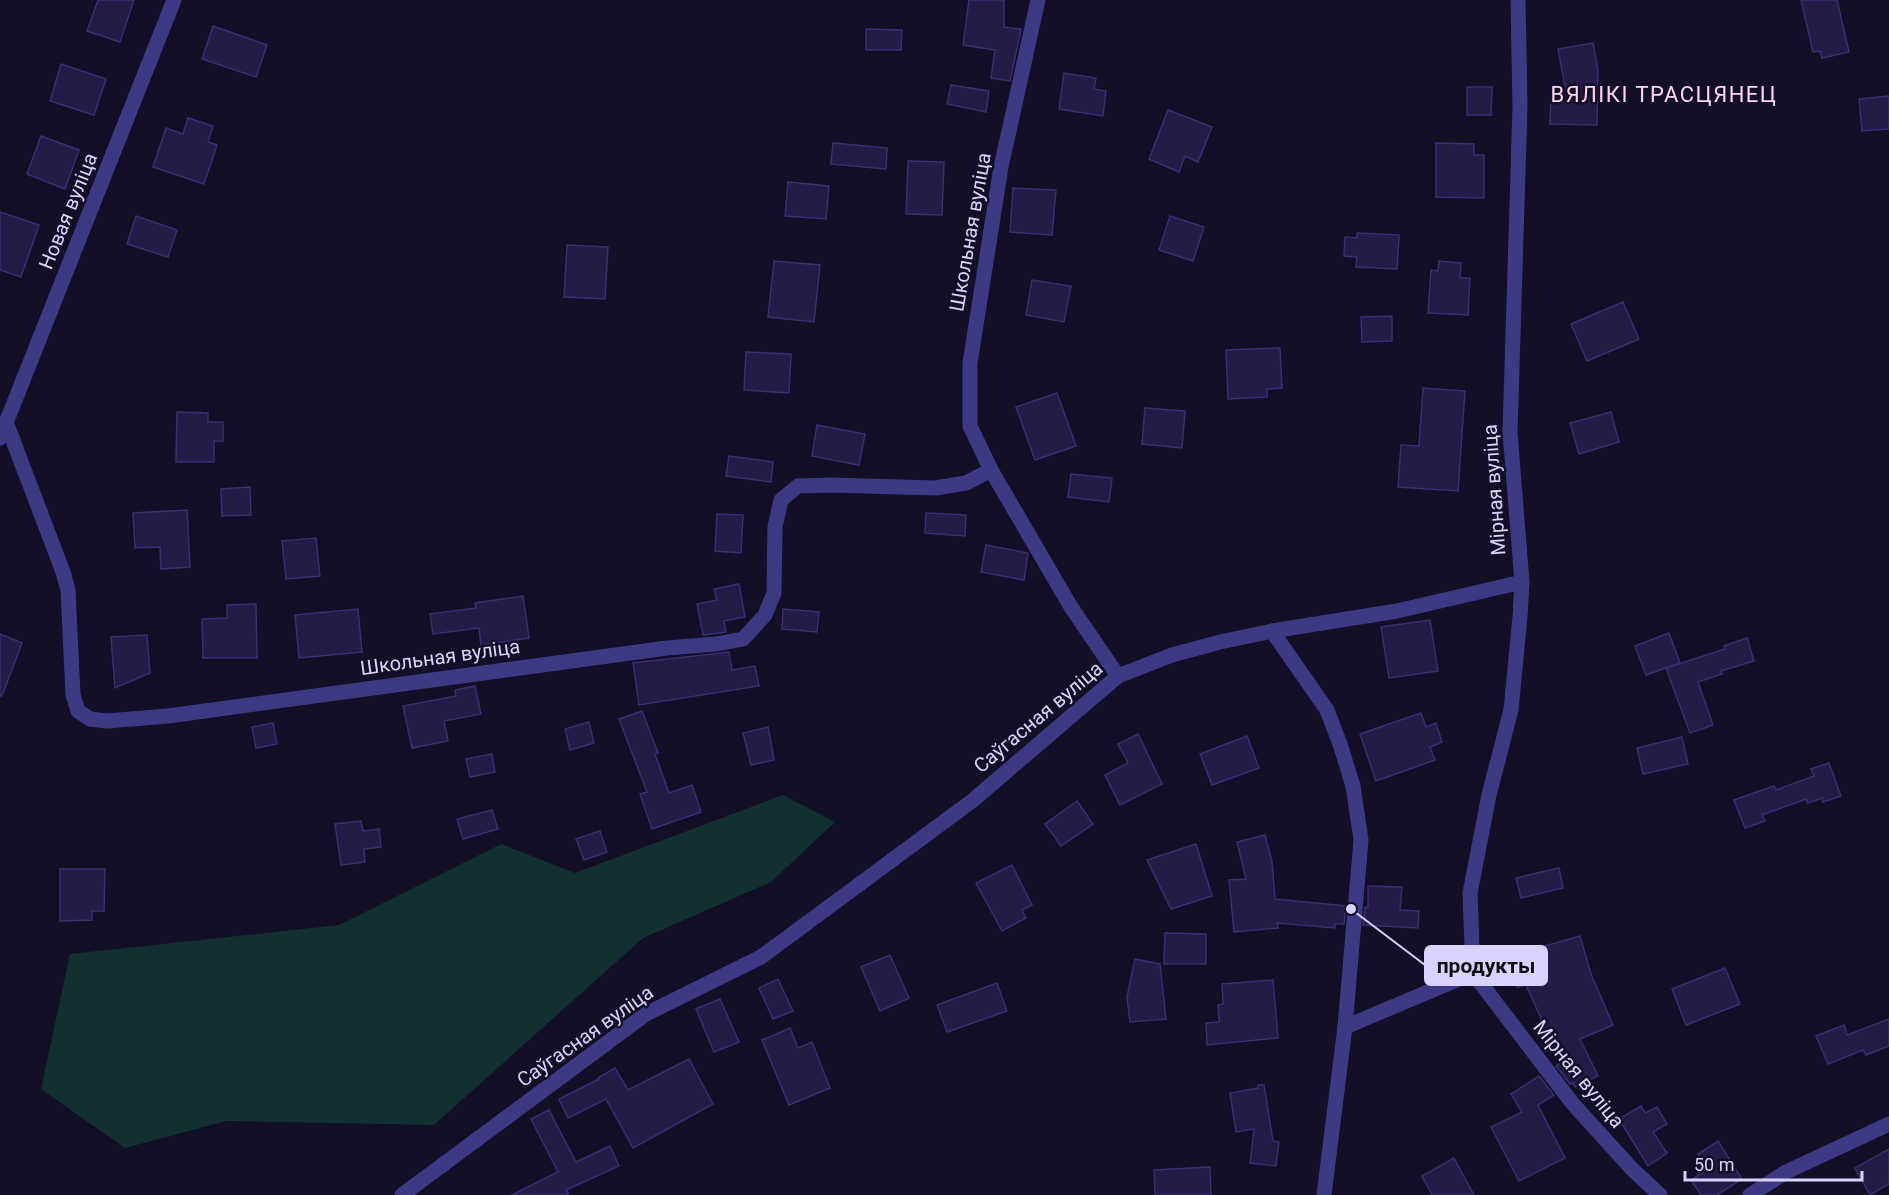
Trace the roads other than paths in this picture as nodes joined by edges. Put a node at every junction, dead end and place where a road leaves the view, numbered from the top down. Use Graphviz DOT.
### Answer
graph roads {
  1 [pos="174,0"];
  2 [pos="1038,0"];
  3 [pos="1518,0"];
  4 [pos="6,422"];
  5 [pos="0,438"];
  6 [pos="991,470"];
  7 [pos="1522,582"];
  8 [pos="1272,631"];
  9 [pos="1118,675"];
  10 [pos="1473,973"];
  11 [pos="1345,1027"];
  12 [pos="1889,1124"];
  13 [pos="402,1195"];
  14 [pos="1324,1195"];
  15 [pos="1660,1195"];
  16 [pos="1750,1195"];
  1 -- 4 [label="street, Новая вуліца"];
  2 -- 6 [label="street, Школьная вуліца"];
  3 -- 7 [label="street, Мірная вуліца"];
  4 -- 5 [label="street, Новая вуліца"];
  4 -- 6 [label="street, Школьная вуліца"];
  6 -- 9 [label="street, Школьная вуліца"];
  7 -- 8 [label="street, Саўгасная вуліца"];
  7 -- 10 [label="street, Мірная вуліца"];
  8 -- 9 [label="street, Саўгасная вуліца"];
  8 -- 11 [label="street"];
  9 -- 13 [label="street, Саўгасная вуліца"];
  10 -- 11 [label="street"];
  10 -- 15 [label="street, Мірная вуліца"];
  11 -- 14 [label="street"];
  12 -- 16 [label="street"];
}
